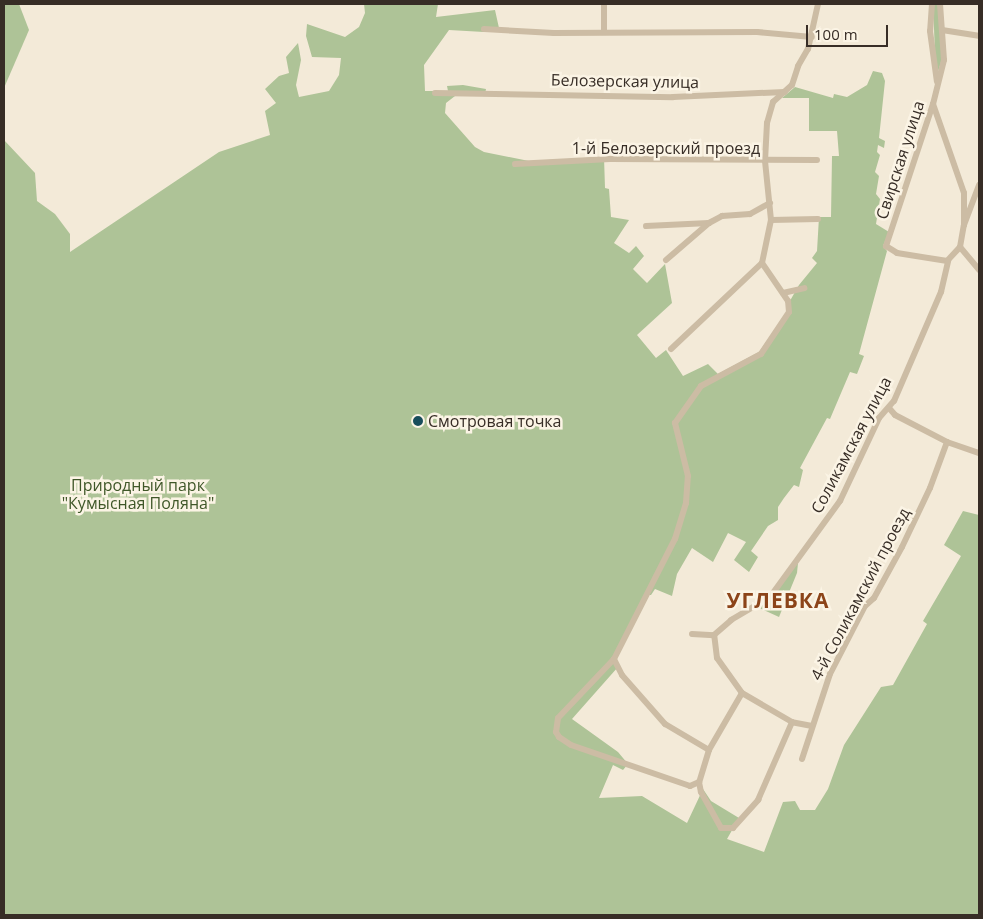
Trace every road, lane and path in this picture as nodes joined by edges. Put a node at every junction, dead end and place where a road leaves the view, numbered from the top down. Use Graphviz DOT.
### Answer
graph roads {
  1 [pos="604,4"];
  2 [pos="818,4"];
  3 [pos="932,4"];
  4 [pos="940,4"];
  5 [pos="484,30"];
  6 [pos="942,30"];
  7 [pos="604,31"];
  8 [pos="979,36"];
  9 [pos="812,37"];
  10 [pos="936,82"];
  11 [pos="785,92"];
  12 [pos="435,93"];
  13 [pos="934,104"];
  14 [pos="817,160"];
  15 [pos="765,161"];
  16 [pos="515,164"];
  17 [pos="979,185"];
  18 [pos="770,203"];
  19 [pos="818,219"];
  20 [pos="771,220"];
  21 [pos="709,222"];
  22 [pos="964,225"];
  23 [pos="646,226"];
  24 [pos="960,247"];
  25 [pos="666,260"];
  26 [pos="948,261"];
  27 [pos="762,264"];
  28 [pos="979,270"];
  29 [pos="804,288"];
  30 [pos="783,293"];
  31 [pos="671,350"];
  32 [pos="889,408"];
  33 [pos="947,442"];
  34 [pos="979,453"];
  35 [pos="692,634"];
  36 [pos="714,635"];
  37 [pos="614,659"];
  38 [pos="742,693"];
  39 [pos="792,722"];
  40 [pos="812,726"];
  41 [pos="709,750"];
  42 [pos="802,759"];
  43 [pos="699,782"];
  1 -- 7 [label="street"];
  2 -- 9 [label="street"];
  3 -- 10 [label="street, Свирская улица"];
  4 -- 6 [label="street, Свирская улица"];
  5 -- 7 [label="street"];
  6 -- 8 [label="street"];
  6 -- 10 [label="street, Свирская улица"];
  7 -- 9 [label="street"];
  9 -- 11 [label="street"];
  10 -- 13 [label="street, Свирская улица"];
  11 -- 12 [label="street, Белозерская улица"];
  11 -- 15 [label="street"];
  13 -- 22 [label="street"];
  13 -- 26 [label="street, Свирская улица"];
  14 -- 15 [label="street, 1-й Белозерский проезд"];
  15 -- 16 [label="street, 1-й Белозерский проезд"];
  15 -- 18 [label="street"];
  17 -- 22 [label="street"];
  18 -- 20 [label="street"];
  18 -- 21 [label="street"];
  19 -- 20 [label="street"];
  20 -- 27 [label="street"];
  21 -- 23 [label="street"];
  21 -- 25 [label="street"];
  22 -- 24 [label="street"];
  24 -- 26 [label="street"];
  24 -- 28 [label="street"];
  26 -- 32 [label="street, Соликамская улица"];
  27 -- 30 [label="street"];
  27 -- 31 [label="street"];
  29 -- 30 [label="street"];
  30 -- 37 [label="street"];
  32 -- 33 [label="street"];
  32 -- 36 [label="street, Соликамская улица"];
  33 -- 34 [label="street"];
  33 -- 40 [label="street, 4-й Соликамский проезд"];
  35 -- 36 [label="street"];
  36 -- 38 [label="street"];
  37 -- 41 [label="street"];
  37 -- 43 [label="street"];
  38 -- 39 [label="street"];
  38 -- 41 [label="street"];
  39 -- 40 [label="street"];
  39 -- 43 [label="street"];
  40 -- 42 [label="street, 4-й Соликамский проезд"];
  41 -- 43 [label="street"];
}
